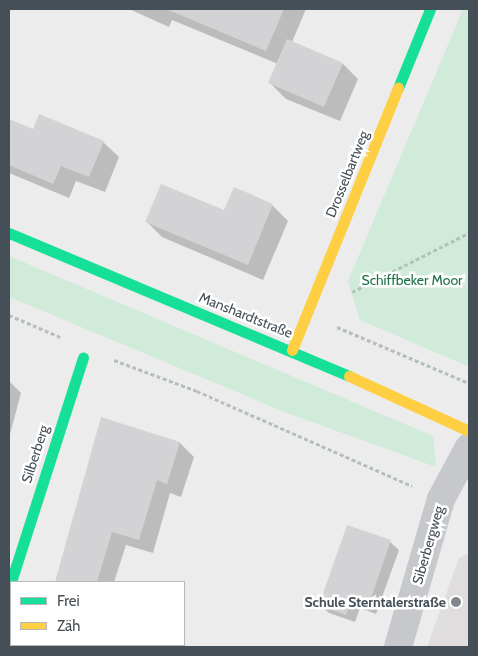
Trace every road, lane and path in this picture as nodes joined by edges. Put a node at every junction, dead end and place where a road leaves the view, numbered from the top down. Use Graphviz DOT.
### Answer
graph roads {
  1 [pos="430,9"];
  2 [pos="9,233"];
  3 [pos="469,233"];
  4 [pos="306,314"];
  5 [pos="9,315"];
  6 [pos="292,350"];
  7 [pos="86,353"];
  8 [pos="469,383"];
  9 [pos="469,431"];
  10 [pos="469,447"];
  11 [pos="441,499"];
  12 [pos="11,581"];
  13 [pos="398,647"];
  1 -- 4 [label="street, Drosselbartweg"];
  2 -- 6 [label="street, Manshardtstraße"];
  3 -- 4 [label="path"];
  4 -- 6 [label="street, Drosselbartweg"];
  4 -- 8 [label="path"];
  5 -- 7 [label="path"];
  6 -- 9 [label="street, Manshardtstraße"];
  7 -- 11 [label="path"];
  7 -- 12 [label="street, Silberberg"];
  10 -- 11 [label="street, Siberbergweg"];
  11 -- 13 [label="street, Siberbergweg"];
}
